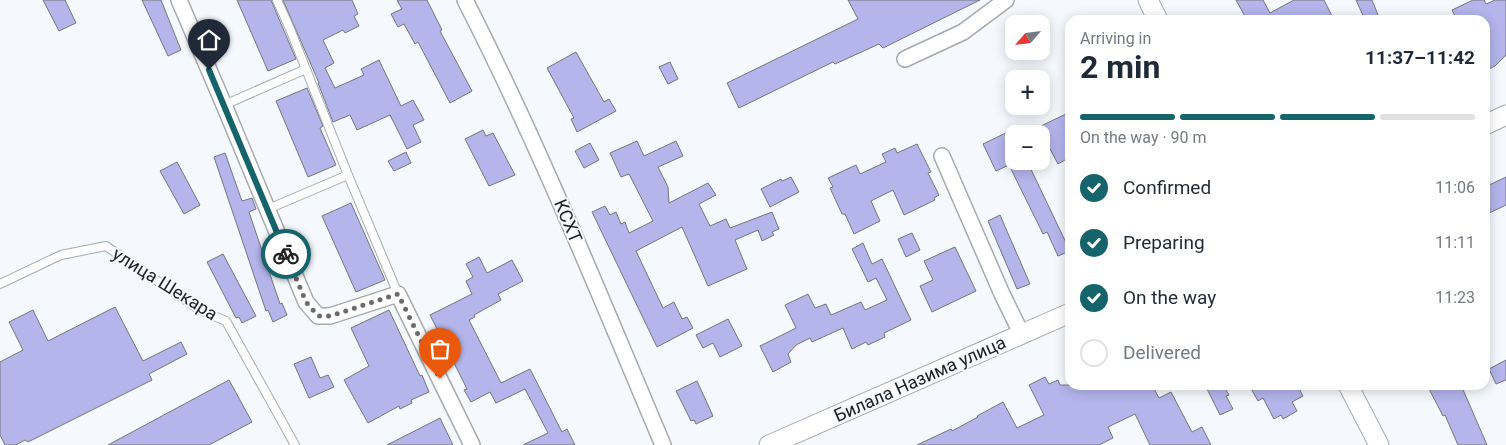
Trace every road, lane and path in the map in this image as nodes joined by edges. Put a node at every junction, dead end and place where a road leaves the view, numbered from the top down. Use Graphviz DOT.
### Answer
graph roads {
  1 [pos="178,0"];
  2 [pos="277,0"];
  3 [pos="465,0"];
  4 [pos="1006,0"];
  5 [pos="1148,0"];
  6 [pos="1156,15"];
  7 [pos="905,59"];
  8 [pos="306,69"];
  9 [pos="224,105"];
  10 [pos="1506,115"];
  11 [pos="1490,123"];
  12 [pos="942,156"];
  13 [pos="348,175"];
  14 [pos="268,209"];
  15 [pos="0,284"];
  16 [pos="398,294"];
  17 [pos="1065,315"];
  18 [pos="1022,334"];
  19 [pos="1351,390"];
  20 [pos="295,445"];
  21 [pos="472,445"];
  22 [pos="663,445"];
  23 [pos="769,445"];
  24 [pos="1379,445"];
  1 -- 9 [label="street"];
  2 -- 8 [label="lane"];
  3 -- 22 [label="street, КСХТ"];
  4 -- 7 [label="street"];
  5 -- 6 [label="street"];
  8 -- 9 [label="lane"];
  8 -- 13 [label="lane"];
  9 -- 14 [label="street"];
  10 -- 11 [label="street"];
  12 -- 18 [label="street"];
  13 -- 14 [label="lane"];
  13 -- 16 [label="lane"];
  14 -- 16 [label="street"];
  15 -- 20 [label="lane, улица Шекара"];
  16 -- 21 [label="street"];
  17 -- 18 [label="street, Билала Назима улица"];
  18 -- 23 [label="street, Билала Назима улица"];
  19 -- 24 [label="street"];
}
